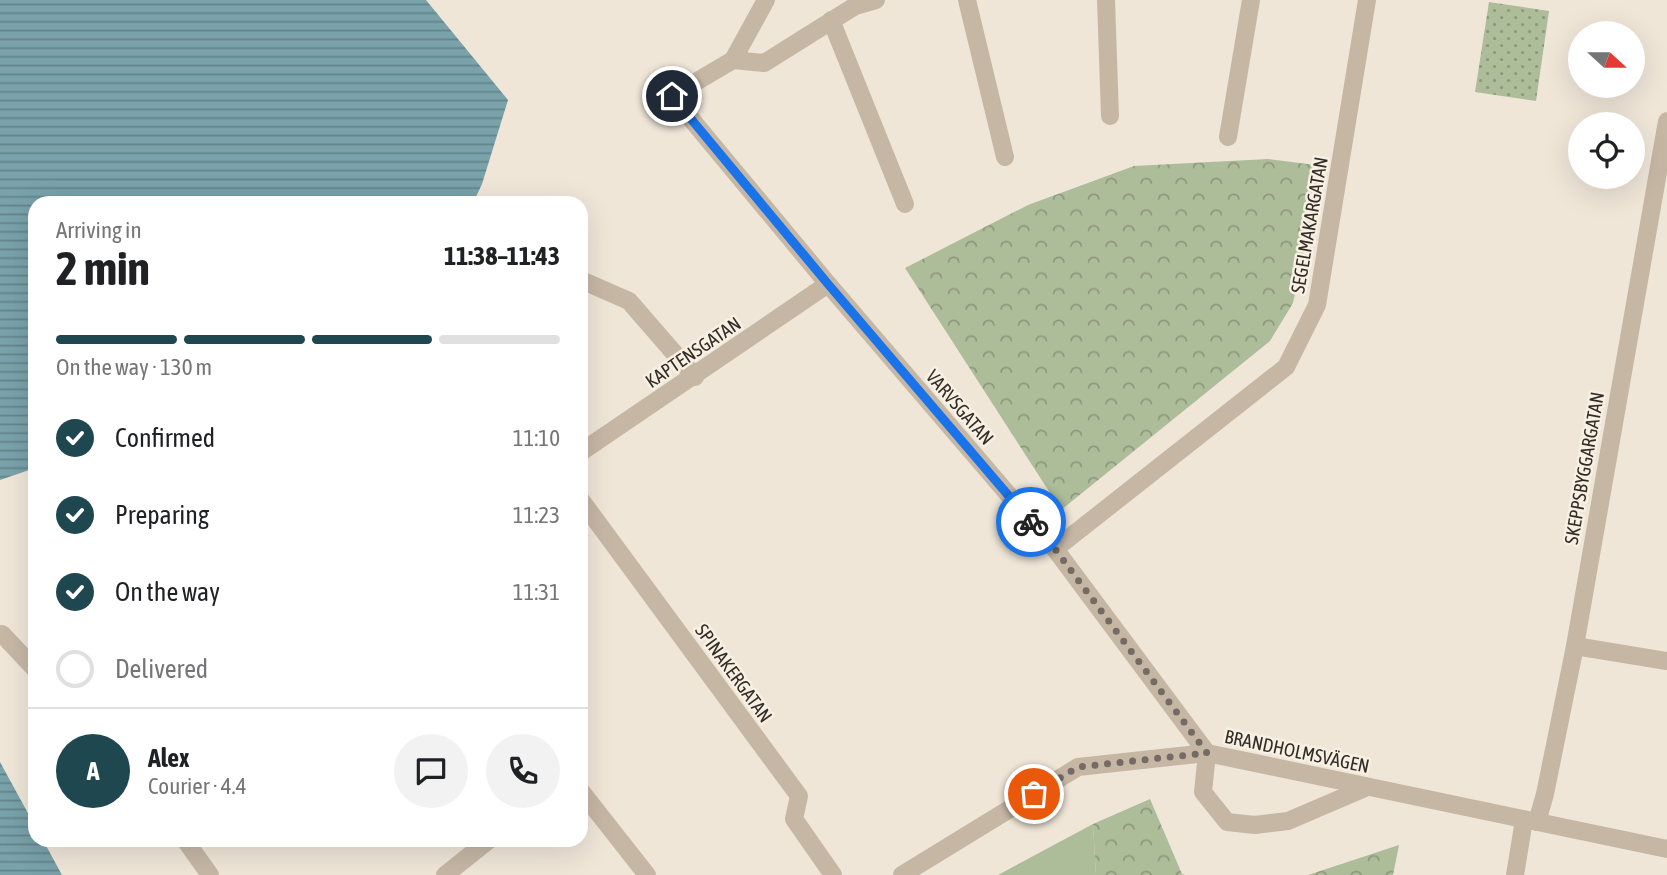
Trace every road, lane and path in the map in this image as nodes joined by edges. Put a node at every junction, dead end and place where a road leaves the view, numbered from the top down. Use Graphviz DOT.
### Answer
graph roads {
  1 [pos="766,0"];
  2 [pos="876,0"];
  3 [pos="967,0"];
  4 [pos="1106,0"];
  5 [pos="1251,0"];
  6 [pos="1367,0"];
  7 [pos="831,20"];
  8 [pos="733,60"];
  9 [pos="1110,116"];
  10 [pos="1667,121"];
  11 [pos="1228,136"];
  12 [pos="1005,157"];
  13 [pos="905,204"];
  14 [pos="588,283"];
  15 [pos="828,284"];
  16 [pos="695,377"];
  17 [pos="588,447"];
  18 [pos="588,510"];
  19 [pos="1055,549"];
  20 [pos="2,634"];
  21 [pos="1574,646"];
  22 [pos="1667,661"];
  23 [pos="28,662"];
  24 [pos="1207,753"];
  25 [pos="1365,788"];
  26 [pos="588,800"];
  27 [pos="1530,821"];
  28 [pos="190,847"];
  29 [pos="480,847"];
  30 [pos="1667,849"];
  31 [pos="210,875"];
  32 [pos="445,875"];
  33 [pos="648,875"];
  34 [pos="834,875"];
  35 [pos="902,875"];
  36 [pos="1515,875"];
  1 -- 8 [label="street"];
  2 -- 7 [label="street"];
  3 -- 12 [label="street"];
  4 -- 9 [label="street"];
  5 -- 11 [label="street"];
  6 -- 19 [label="street, SEGELMAKARGATAN"];
  7 -- 8 [label="street"];
  7 -- 13 [label="street"];
  8 -- 15 [label="street, VARVSGATAN"];
  10 -- 21 [label="street, SKEPPSBYGGARGATAN"];
  14 -- 16 [label="street"];
  15 -- 16 [label="street, KAPTENSGATAN"];
  15 -- 19 [label="street, VARVSGATAN"];
  16 -- 17 [label="street, KAPTENSGATAN"];
  18 -- 34 [label="street, SPINAKERGATAN"];
  19 -- 24 [label="street, VARVSGATAN"];
  20 -- 23 [label="street"];
  21 -- 22 [label="street"];
  21 -- 27 [label="street, SKEPPSBYGGARGATAN"];
  24 -- 25 [label="street, BRANDHOLMSVÄGEN"];
  24 -- 25 [label="street"];
  24 -- 35 [label="street, BRANDHOLMSVÄGEN"];
  25 -- 27 [label="street, BRANDHOLMSVÄGEN"];
  26 -- 33 [label="street"];
  27 -- 30 [label="street, BRANDHOLMSVÄGEN"];
  27 -- 36 [label="street, SKEPPSBYGGARGATAN"];
  28 -- 31 [label="street"];
  29 -- 32 [label="street"];
}
